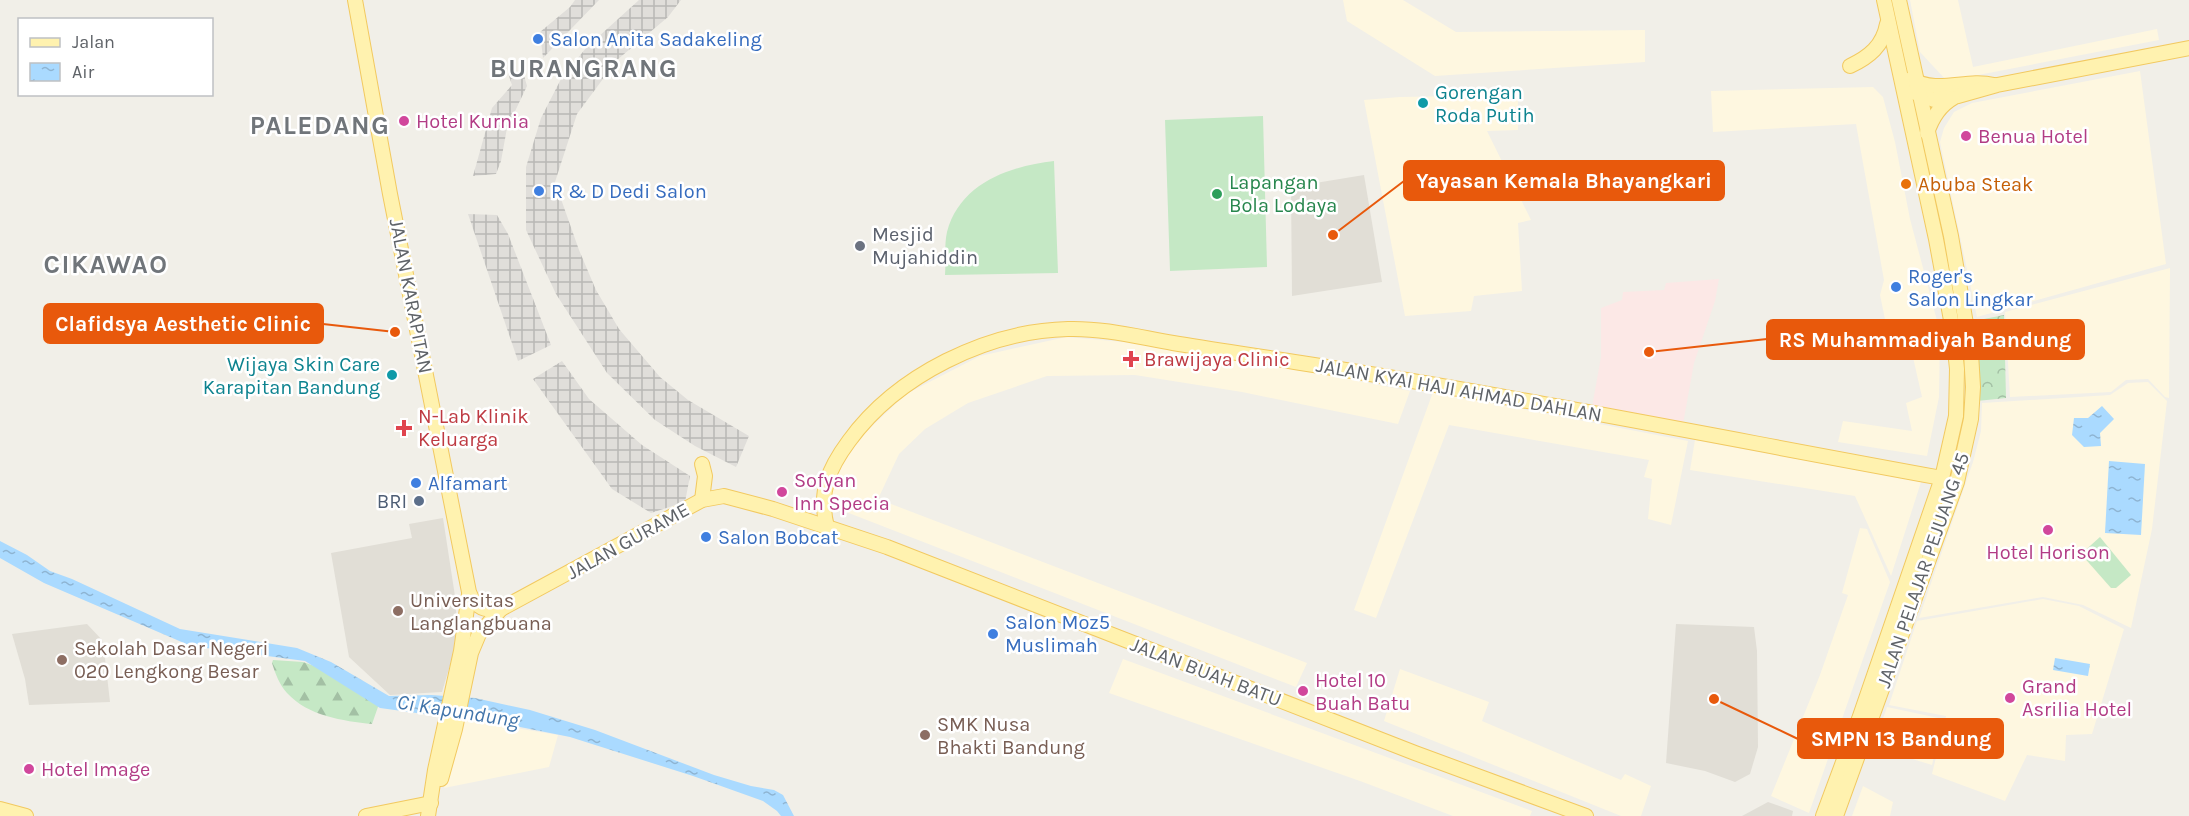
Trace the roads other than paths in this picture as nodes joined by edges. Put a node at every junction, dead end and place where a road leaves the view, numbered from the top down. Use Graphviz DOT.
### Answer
graph roads {
  1 [pos="355,0"];
  2 [pos="1899,0"];
  3 [pos="1885,7"];
  4 [pos="2189,48"];
  5 [pos="1850,66"];
  6 [pos="1899,72"];
  7 [pos="1996,85"];
  8 [pos="1902,86"];
  9 [pos="1918,89"];
  10 [pos="1958,96"];
  11 [pos="1927,133"];
  12 [pos="1951,236"];
  13 [pos="1936,239"];
  14 [pos="702,464"];
  15 [pos="1942,478"];
  16 [pos="724,496"];
  17 [pos="702,500"];
  18 [pos="827,527"];
  19 [pos="469,592"];
  20 [pos="501,609"];
  21 [pos="458,687"];
  22 [pos="1865,722"];
  23 [pos="430,810"];
  24 [pos="5,812"];
  25 [pos="26,816"];
  26 [pos="366,816"];
  27 [pos="1586,816"];
  28 [pos="1824,816"];
  29 [pos="1836,816"];
  1 -- 19 [label="main road, JALAN KARAPITAN"];
  2 -- 9 [label="main road, JALAN PELAJAR PEJUANG 45"];
  3 -- 5 [label="main road"];
  3 -- 6 [label="main road, JALAN PELAJAR PEJUANG 45"];
  4 -- 7 [label="main road"];
  6 -- 8 [label="main road, JALAN PELAJAR PEJUANG 45"];
  6 -- 9 [label="main road"];
  7 -- 9 [label="main road"];
  7 -- 10 [label="main road"];
  8 -- 9 [label="main road"];
  8 -- 13 [label="main road, JALAN PELAJAR PEJUANG 45"];
  9 -- 10 [label="main road"];
  9 -- 11 [label="main road, JALAN PELAJAR PEJUANG 45"];
  10 -- 11 [label="main road"];
  11 -- 12 [label="main road, JALAN PELAJAR PEJUANG 45"];
  12 -- 13 [label="main road"];
  12 -- 22 [label="main road, JALAN PELAJAR PEJUANG 45"];
  13 -- 15 [label="main road, JALAN PELAJAR PEJUANG 45"];
  14 -- 17 [label="main road"];
  15 -- 18 [label="main road, JALAN KYAI HAJI AHMAD DAHLAN"];
  15 -- 22 [label="main road, JALAN PELAJAR PEJUANG 45"];
  16 -- 17 [label="main road, JALAN GURAME"];
  16 -- 18 [label="main road, JALAN BUAH BATU"];
  17 -- 20 [label="main road, JALAN GURAME"];
  18 -- 27 [label="main road, JALAN BUAH BATU"];
  19 -- 20 [label="main road"];
  19 -- 21 [label="main road, JALAN KARAPITAN"];
  20 -- 21 [label="main road"];
  21 -- 23 [label="main road"];
  22 -- 28 [label="main road, JALAN PELAJAR PEJUANG 45"];
  22 -- 29 [label="main road, JALAN PELAJAR PEJUANG 45"];
  23 -- 26 [label="main road"];
  24 -- 25 [label="main road"];
}
